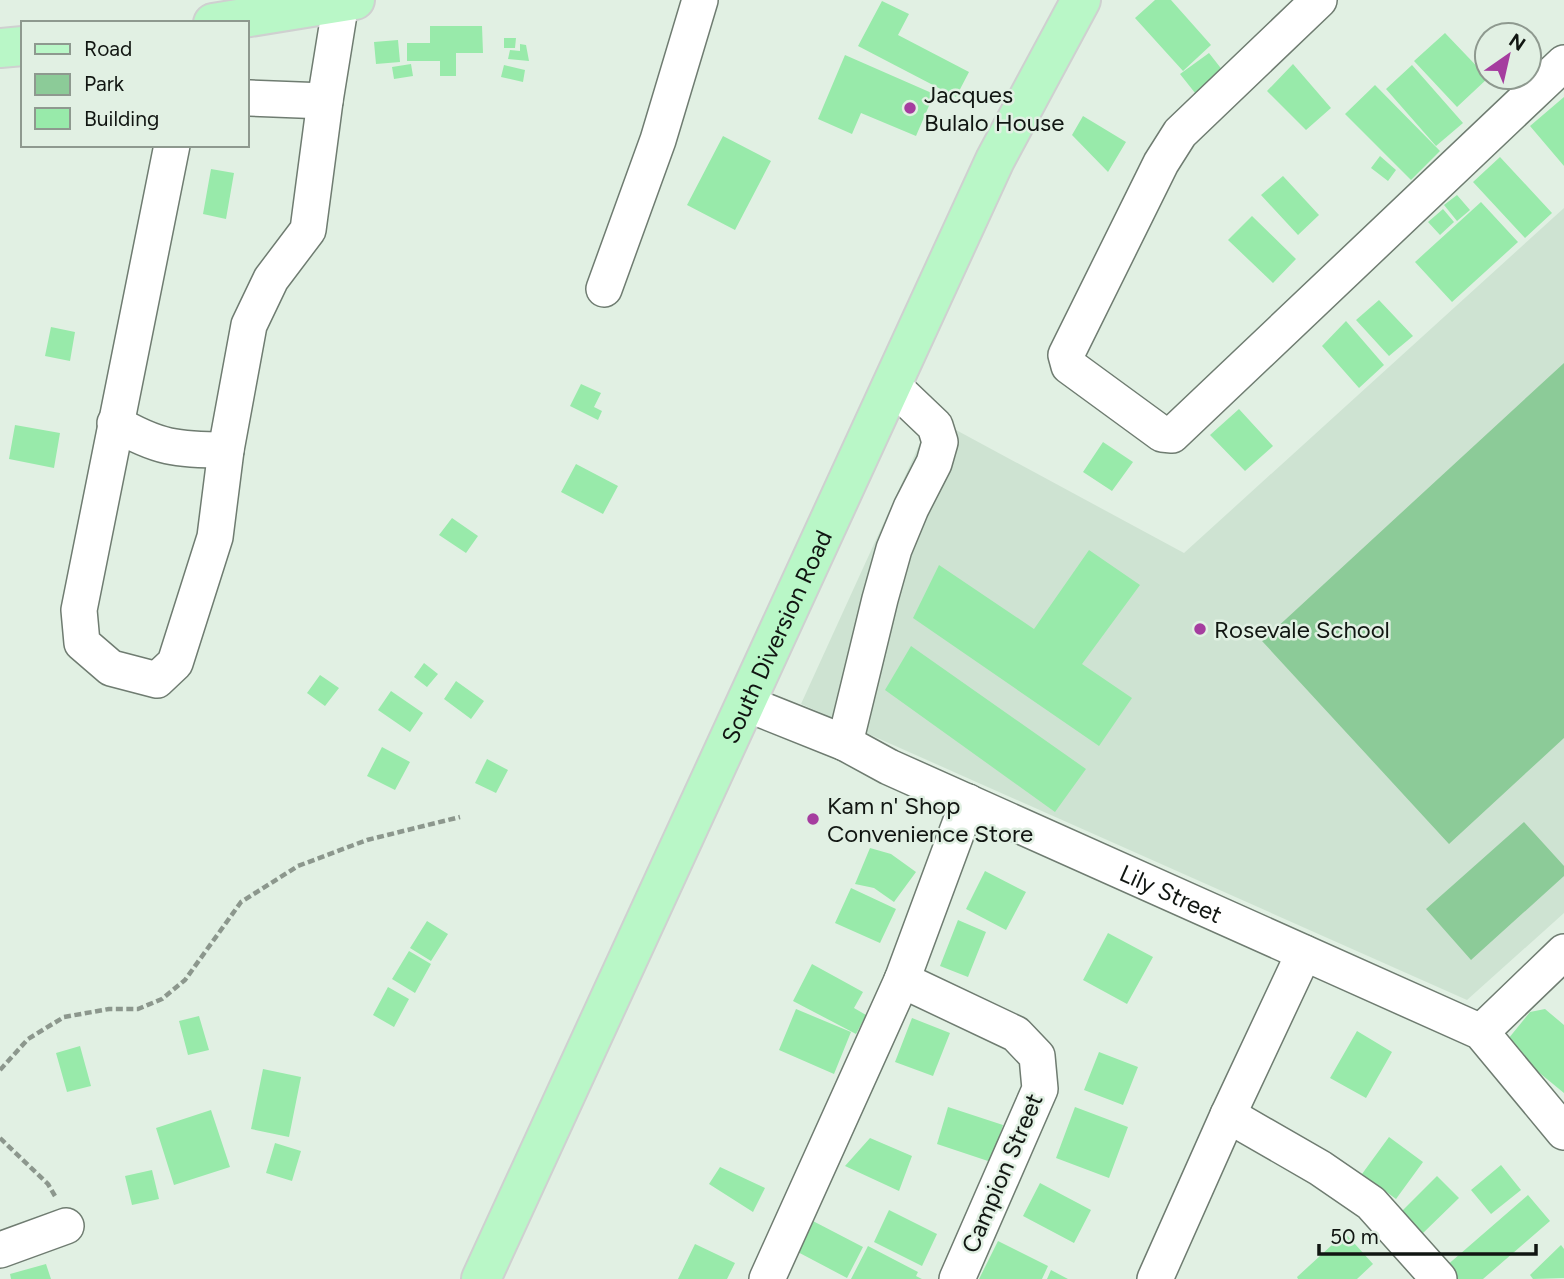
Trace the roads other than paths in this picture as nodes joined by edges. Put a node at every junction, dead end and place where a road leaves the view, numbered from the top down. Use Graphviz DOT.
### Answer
graph roads {
  1 [pos="700,0"];
  2 [pos="1082,0"];
  3 [pos="1319,0"];
  4 [pos="348,1"];
  5 [pos="225,21"];
  6 [pos="21,46"];
  7 [pos="0,48"];
  8 [pos="1564,63"];
  9 [pos="250,97"];
  10 [pos="325,101"];
  11 [pos="172,147"];
  12 [pos="604,289"];
  13 [pos="892,386"];
  14 [pos="115,423"];
  15 [pos="226,450"];
  16 [pos="745,703"];
  17 [pos="845,743"];
  18 [pos="968,802"];
  19 [pos="1564,952"];
  20 [pos="1304,953"];
  21 [pos="902,979"];
  22 [pos="1481,1032"];
  23 [pos="1228,1115"];
  24 [pos="1564,1132"];
  25 [pos="66,1226"];
  26 [pos="0,1250"];
  27 [pos="1160,1277"];
  28 [pos="481,1279"];
  29 [pos="767,1279"];
  30 [pos="957,1279"];
  31 [pos="1439,1279"];
  1 -- 12 [label="street"];
  2 -- 13 [label="main road, South Diversion Road"];
  3 -- 8 [label="street"];
  4 -- 5 [label="main road"];
  4 -- 10 [label="street"];
  6 -- 7 [label="main road"];
  9 -- 10 [label="street"];
  10 -- 15 [label="street"];
  11 -- 14 [label="street"];
  13 -- 16 [label="main road, South Diversion Road"];
  13 -- 17 [label="street"];
  14 -- 15 [label="street"];
  14 -- 15 [label="street"];
  16 -- 17 [label="street, Lily Street"];
  16 -- 28 [label="main road, South Diversion Road"];
  17 -- 18 [label="street, Lily Street"];
  18 -- 20 [label="street, Lily Street"];
  18 -- 21 [label="street"];
  19 -- 22 [label="street"];
  20 -- 22 [label="street, Lily Street"];
  20 -- 23 [label="street"];
  21 -- 29 [label="street"];
  21 -- 30 [label="street, Campion Street"];
  22 -- 24 [label="street, Lily Street"];
  23 -- 27 [label="street"];
  23 -- 31 [label="street"];
  25 -- 26 [label="street"];
}
